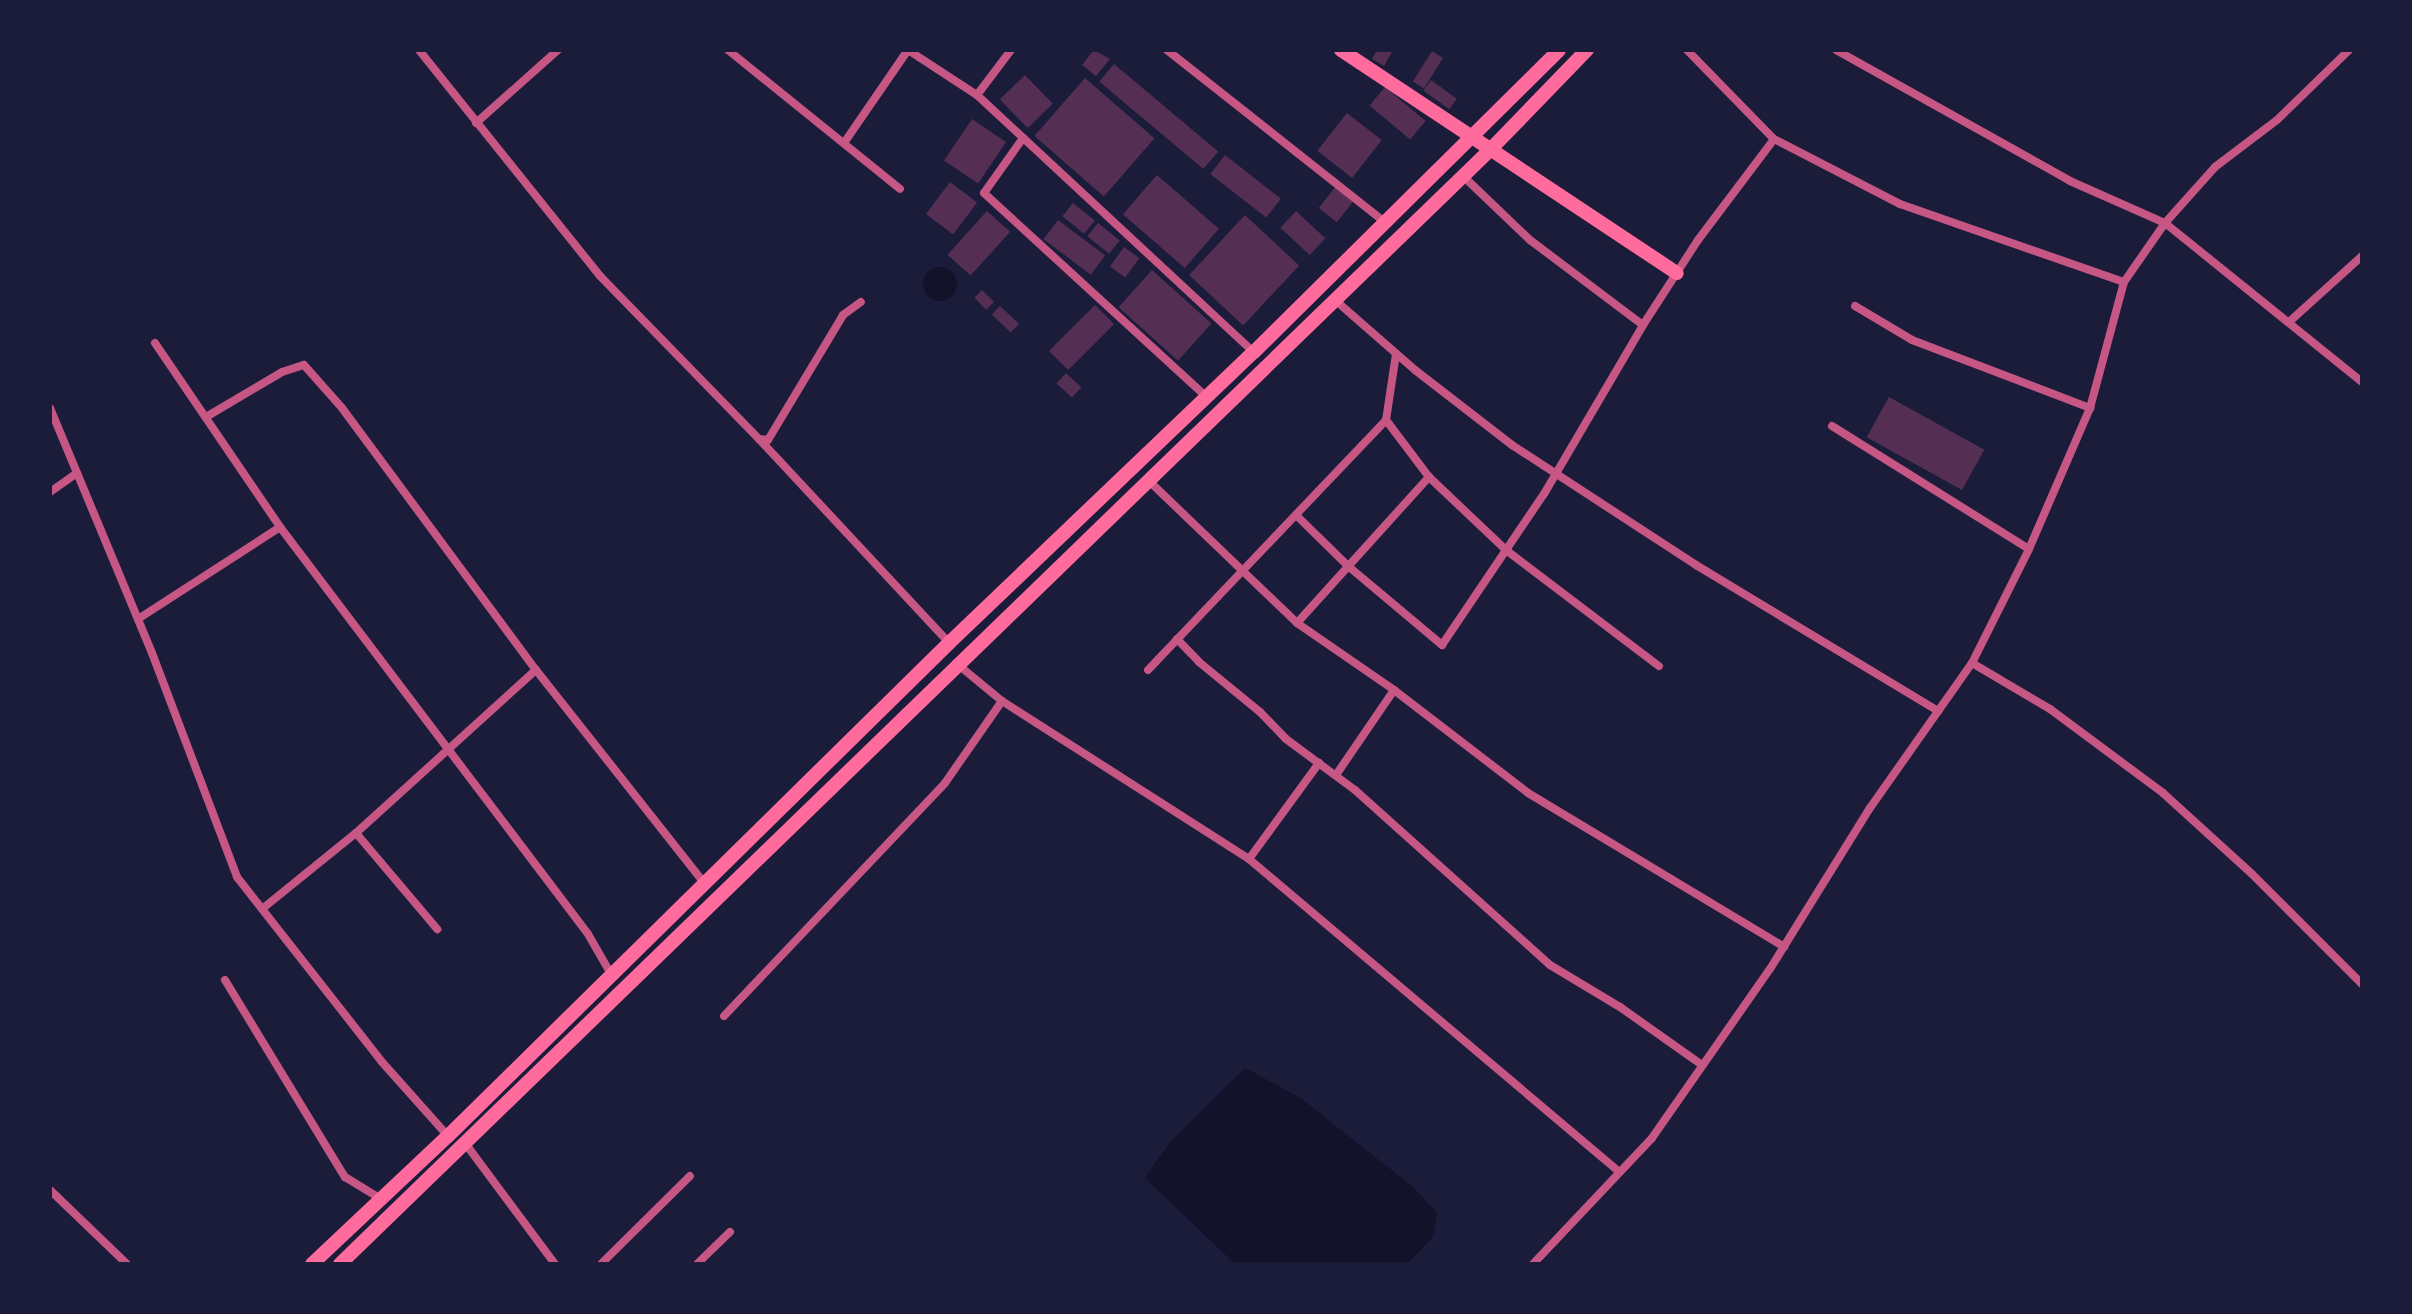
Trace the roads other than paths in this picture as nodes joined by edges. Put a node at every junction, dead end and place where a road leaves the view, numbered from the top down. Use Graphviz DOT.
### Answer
graph roads {
  1 [pos="419,50"];
  2 [pos="558,50"];
  3 [pos="728,50"];
  4 [pos="908,50"];
  5 [pos="1011,50"];
  6 [pos="1167,50"];
  7 [pos="1341,50"];
  8 [pos="1559,50"];
  9 [pos="1587,50"];
  10 [pos="1687,50"];
  11 [pos="1836,50"];
  12 [pos="2349,50"];
  13 [pos="977,95"];
  14 [pos="476,123"];
  15 [pos="1475,137"];
  16 [pos="1023,138"];
  17 [pos="1774,139"];
  18 [pos="844,143"];
  19 [pos="1489,151"];
  20 [pos="1463,176"];
  21 [pos="1425,186"];
  22 [pos="900,189"];
  23 [pos="1438,200"];
  24 [pos="1385,222"];
  25 [pos="2165,223"];
  26 [pos="2362,256"];
  27 [pos="1677,273"];
  28 [pos="2124,282"];
  29 [pos="1335,300"];
  30 [pos="861,302"];
  31 [pos="1855,306"];
  32 [pos="2289,322"];
  33 [pos="1643,325"];
  34 [pos="155,343"];
  35 [pos="1254,352"];
  36 [pos="1396,354"];
  37 [pos="2362,382"];
  38 [pos="1207,397"];
  39 [pos="50,408"];
  40 [pos="2090,408"];
  41 [pos="206,417"];
  42 [pos="1386,420"];
  43 [pos="1832,426"];
  44 [pos="759,439"];
  45 [pos="77,473"];
  46 [pos="1556,473"];
  47 [pos="1429,477"];
  48 [pos="1149,481"];
  49 [pos="50,492"];
  50 [pos="1296,515"];
  51 [pos="280,527"];
  52 [pos="2029,549"];
  53 [pos="1506,550"];
  54 [pos="1348,566"];
  55 [pos="1242,571"];
  56 [pos="138,619"];
  57 [pos="1297,623"];
  58 [pos="1177,639"];
  59 [pos="949,643"];
  60 [pos="956,663"];
  61 [pos="1972,663"];
  62 [pos="1659,666"];
  63 [pos="536,670"];
  64 [pos="1148,670"];
  65 [pos="1394,690"];
  66 [pos="1002,701"];
  67 [pos="1938,711"];
  68 [pos="447,750"];
  69 [pos="1319,763"];
  70 [pos="1336,775"];
  71 [pos="356,833"];
  72 [pos="1249,859"];
  73 [pos="704,883"];
  74 [pos="262,909"];
  75 [pos="437,929"];
  76 [pos="1784,947"];
  77 [pos="611,974"];
  78 [pos="225,980"];
  79 [pos="2362,984"];
  80 [pos="724,1016"];
  81 [pos="1702,1065"];
  82 [pos="448,1136"];
  83 [pos="465,1143"];
  84 [pos="1620,1172"];
  85 [pos="690,1176"];
  86 [pos="50,1190"];
  87 [pos="381,1199"];
  88 [pos="730,1232"];
  89 [pos="127,1264"];
  90 [pos="312,1264"];
  91 [pos="340,1264"];
  92 [pos="555,1264"];
  93 [pos="601,1264"];
  94 [pos="697,1264"];
  95 [pos="1533,1264"];
  1 -- 14 [label="street"];
  2 -- 14 [label="street"];
  3 -- 18 [label="street"];
  4 -- 13 [label="street"];
  4 -- 18 [label="street"];
  5 -- 13 [label="street"];
  6 -- 24 [label="street"];
  7 -- 15 [label="main road"];
  8 -- 15 [label="main road"];
  9 -- 19 [label="main road"];
  10 -- 17 [label="street"];
  11 -- 25 [label="street"];
  12 -- 25 [label="street"];
  13 -- 16 [label="street"];
  14 -- 44 [label="street"];
  15 -- 19 [label="main road"];
  15 -- 21 [label="main road"];
  16 -- 35 [label="street"];
  16 -- 38 [label="street"];
  17 -- 27 [label="street"];
  17 -- 28 [label="street"];
  18 -- 22 [label="street"];
  19 -- 20 [label="main road"];
  19 -- 27 [label="main road"];
  20 -- 23 [label="main road"];
  20 -- 33 [label="street"];
  21 -- 23 [label="main road"];
  21 -- 24 [label="main road"];
  23 -- 29 [label="main road"];
  24 -- 35 [label="main road"];
  25 -- 28 [label="street"];
  25 -- 32 [label="street"];
  26 -- 32 [label="street"];
  27 -- 33 [label="street"];
  28 -- 40 [label="street"];
  29 -- 36 [label="street"];
  29 -- 48 [label="main road"];
  30 -- 44 [label="street"];
  31 -- 40 [label="street"];
  32 -- 37 [label="street"];
  33 -- 46 [label="street"];
  34 -- 41 [label="street"];
  35 -- 38 [label="main road"];
  36 -- 42 [label="street"];
  36 -- 46 [label="street"];
  38 -- 59 [label="main road"];
  39 -- 45 [label="street"];
  40 -- 52 [label="street"];
  41 -- 51 [label="street"];
  41 -- 63 [label="street"];
  42 -- 47 [label="street"];
  42 -- 50 [label="street"];
  43 -- 52 [label="street"];
  44 -- 59 [label="street"];
  45 -- 49 [label="street"];
  45 -- 56 [label="street"];
  46 -- 53 [label="street"];
  46 -- 67 [label="street"];
  47 -- 53 [label="street"];
  47 -- 54 [label="street"];
  48 -- 55 [label="street"];
  48 -- 60 [label="main road"];
  50 -- 54 [label="street"];
  50 -- 55 [label="street"];
  51 -- 56 [label="street"];
  51 -- 68 [label="street"];
  52 -- 61 [label="street"];
  53 -- 54 [label="street"];
  53 -- 62 [label="street"];
  54 -- 57 [label="street"];
  55 -- 57 [label="street"];
  55 -- 58 [label="street"];
  56 -- 74 [label="street"];
  57 -- 65 [label="street"];
  58 -- 64 [label="street"];
  58 -- 69 [label="street"];
  59 -- 73 [label="main road"];
  60 -- 66 [label="street"];
  60 -- 83 [label="main road"];
  61 -- 67 [label="street"];
  61 -- 79 [label="street"];
  63 -- 68 [label="street"];
  63 -- 73 [label="street"];
  65 -- 70 [label="street"];
  65 -- 76 [label="street"];
  66 -- 72 [label="street"];
  66 -- 80 [label="street"];
  67 -- 76 [label="street"];
  68 -- 71 [label="street"];
  68 -- 77 [label="street"];
  69 -- 70 [label="street"];
  69 -- 72 [label="street"];
  70 -- 81 [label="street"];
  71 -- 74 [label="street"];
  71 -- 75 [label="street"];
  72 -- 84 [label="street"];
  73 -- 77 [label="main road"];
  74 -- 82 [label="street"];
  76 -- 81 [label="street"];
  77 -- 82 [label="main road"];
  78 -- 87 [label="street"];
  81 -- 84 [label="street"];
  82 -- 87 [label="main road"];
  83 -- 91 [label="main road"];
  83 -- 92 [label="street"];
  84 -- 95 [label="street"];
  85 -- 93 [label="street"];
  86 -- 89 [label="street"];
  87 -- 90 [label="main road"];
  88 -- 94 [label="street"];
}
